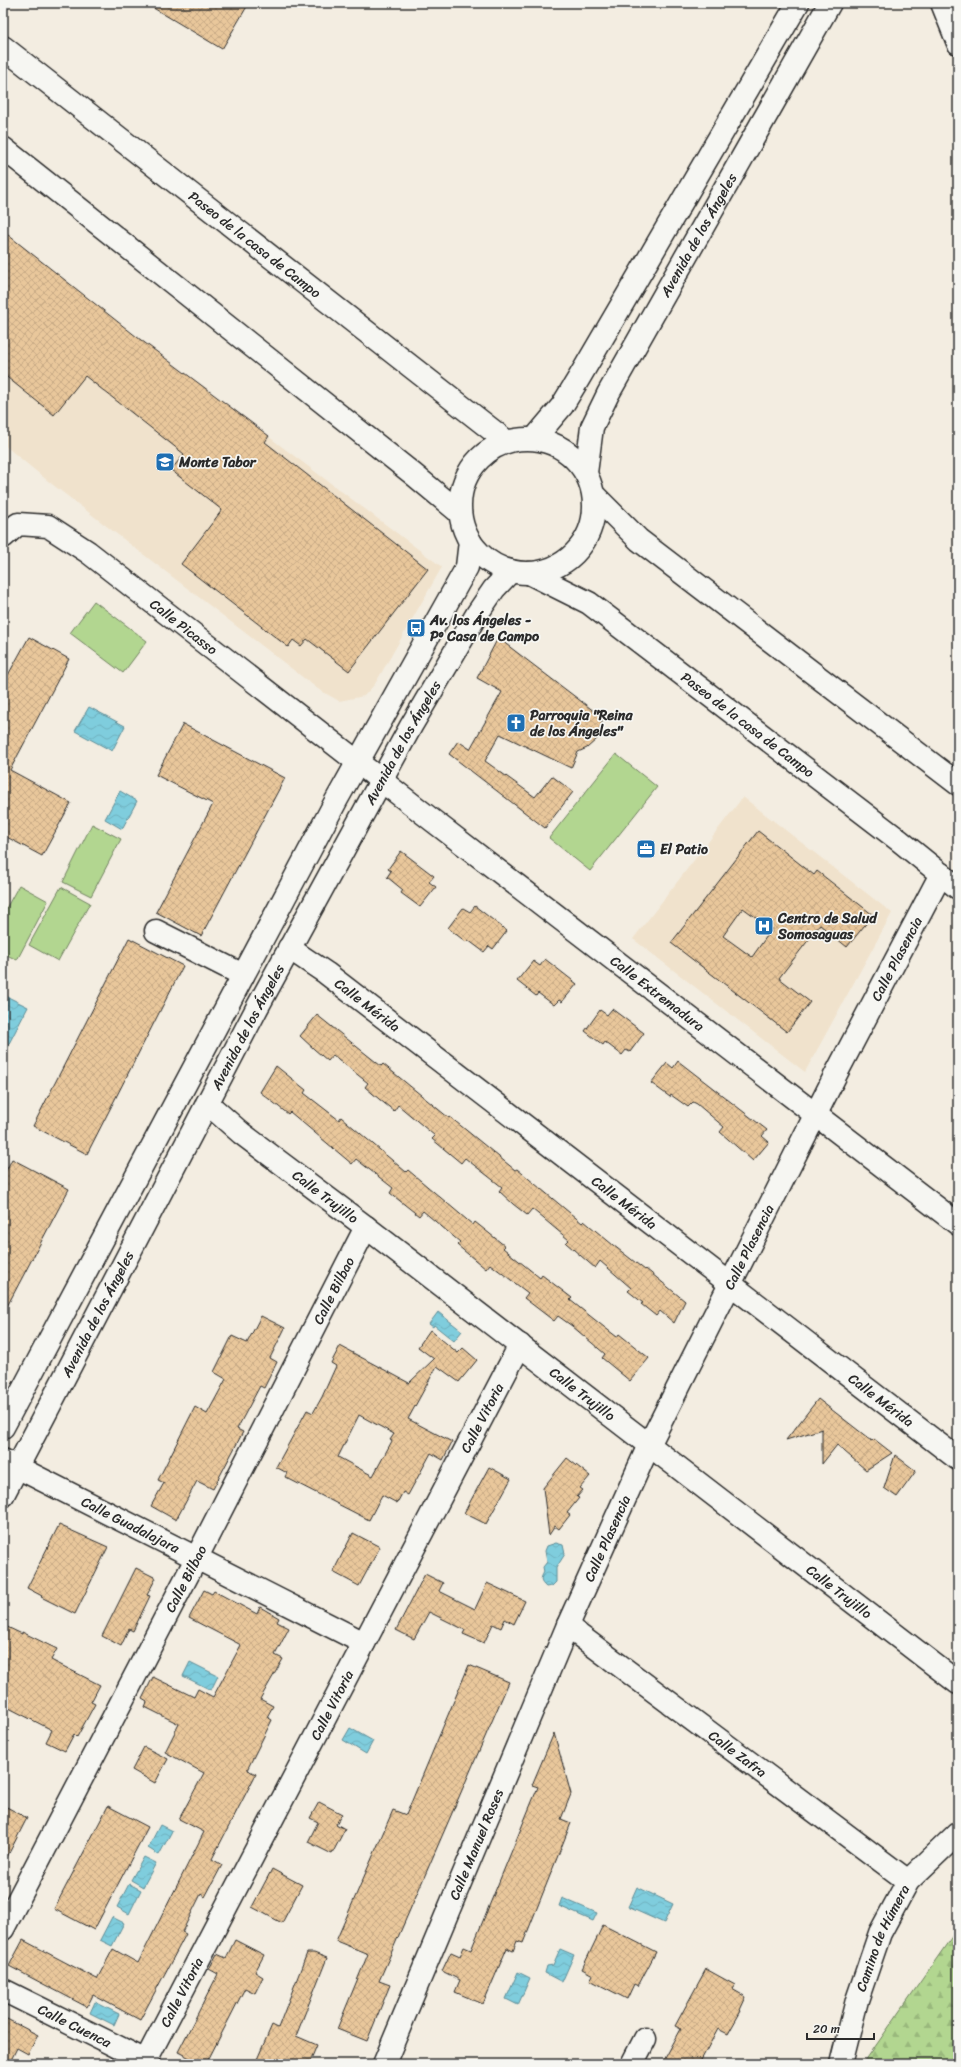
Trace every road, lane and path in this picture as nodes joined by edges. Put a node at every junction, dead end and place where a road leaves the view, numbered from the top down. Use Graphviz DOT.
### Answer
graph roads {
  1 [pos="798,3"];
  2 [pos="830,3"];
  3 [pos="942,3"];
  4 [pos="958,43"];
  5 [pos="3,48"];
  6 [pos="3,148"];
  7 [pos="535,438"];
  8 [pos="506,441"];
  9 [pos="586,473"];
  10 [pos="594,495"];
  11 [pos="460,514"];
  12 [pos="3,537"];
  13 [pos="470,541"];
  14 [pos="520,572"];
  15 [pos="358,761"];
  16 [pos="381,780"];
  17 [pos="958,784"];
  18 [pos="941,874"];
  19 [pos="958,888"];
  20 [pos="156,931"];
  21 [pos="290,948"];
  22 [pos="243,975"];
  23 [pos="207,1103"];
  24 [pos="816,1114"];
  25 [pos="958,1224"];
  26 [pos="366,1227"];
  27 [pos="731,1283"];
  28 [pos="520,1345"];
  29 [pos="3,1427"];
  30 [pos="649,1445"];
  31 [pos="958,1459"];
  32 [pos="10,1464"];
  33 [pos="3,1495"];
  34 [pos="196,1559"];
  35 [pos="568,1625"];
  36 [pos="364,1643"];
  37 [pos="958,1683"];
  38 [pos="958,1833"];
  39 [pos="908,1882"];
  40 [pos="3,1929"];
  41 [pos="3,1990"];
  42 [pos="645,2039"];
  43 [pos="145,2062"];
  44 [pos="384,2064"];
  45 [pos="632,2064"];
  46 [pos="841,2064"];
  1 -- 7 [label="street"];
  2 -- 9 [label="street, Avenida de los Ángeles"];
  3 -- 4 [label="street"];
  5 -- 8 [label="street, Paseo de la casa de Campo"];
  6 -- 11 [label="street"];
  7 -- 8 [label="street"];
  7 -- 9 [label="street"];
  8 -- 11 [label="street"];
  9 -- 10 [label="street"];
  10 -- 14 [label="street"];
  10 -- 17 [label="street"];
  11 -- 13 [label="street"];
  12 -- 15 [label="street, Calle Picasso"];
  13 -- 14 [label="street"];
  13 -- 15 [label="street, Avenida de los Ángeles"];
  14 -- 16 [label="street, Avenida de los Ángeles"];
  14 -- 18 [label="street, Paseo de la casa de Campo"];
  15 -- 16 [label="street, Calle Extremadura"];
  15 -- 22 [label="street, Avenida de los Ángeles"];
  16 -- 21 [label="street, Avenida de los Ángeles"];
  16 -- 24 [label="street, Calle Extremadura"];
  18 -- 19 [label="street, Paseo de la casa de Campo"];
  18 -- 24 [label="street, Calle Plasencia"];
  20 -- 22 [label="street"];
  21 -- 23 [label="street, Avenida de los Ángeles"];
  21 -- 27 [label="street, Calle Mérida"];
  22 -- 29 [label="street, Avenida de los Ángeles"];
  23 -- 26 [label="street, Calle Trujillo"];
  23 -- 32 [label="street, Avenida de los Ángeles"];
  24 -- 25 [label="street, Calle Extremadura"];
  24 -- 27 [label="street, Calle Plasencia"];
  26 -- 28 [label="street, Calle Trujillo"];
  26 -- 34 [label="street, Calle Bilbao"];
  27 -- 30 [label="street, Calle Plasencia"];
  27 -- 31 [label="street, Calle Mérida"];
  28 -- 30 [label="street, Calle Trujillo"];
  28 -- 36 [label="street, Calle Vitoria"];
  30 -- 35 [label="street, Calle Plasencia"];
  30 -- 37 [label="street, Calle Trujillo"];
  32 -- 33 [label="street, Avenida de los Ángeles"];
  32 -- 34 [label="street, Calle Guadalajara"];
  34 -- 36 [label="street, Calle Guadalajara"];
  34 -- 40 [label="street, Calle Bilbao"];
  35 -- 39 [label="street, Calle Zafra"];
  35 -- 44 [label="street, Calle Manuel Roses"];
  36 -- 43 [label="street, Calle Vitoria"];
  38 -- 39 [label="street, Camino de Húmera"];
  39 -- 46 [label="street, Camino de Húmera"];
  41 -- 43 [label="street, Calle Cuenca"];
  42 -- 45 [label="street"];
}
